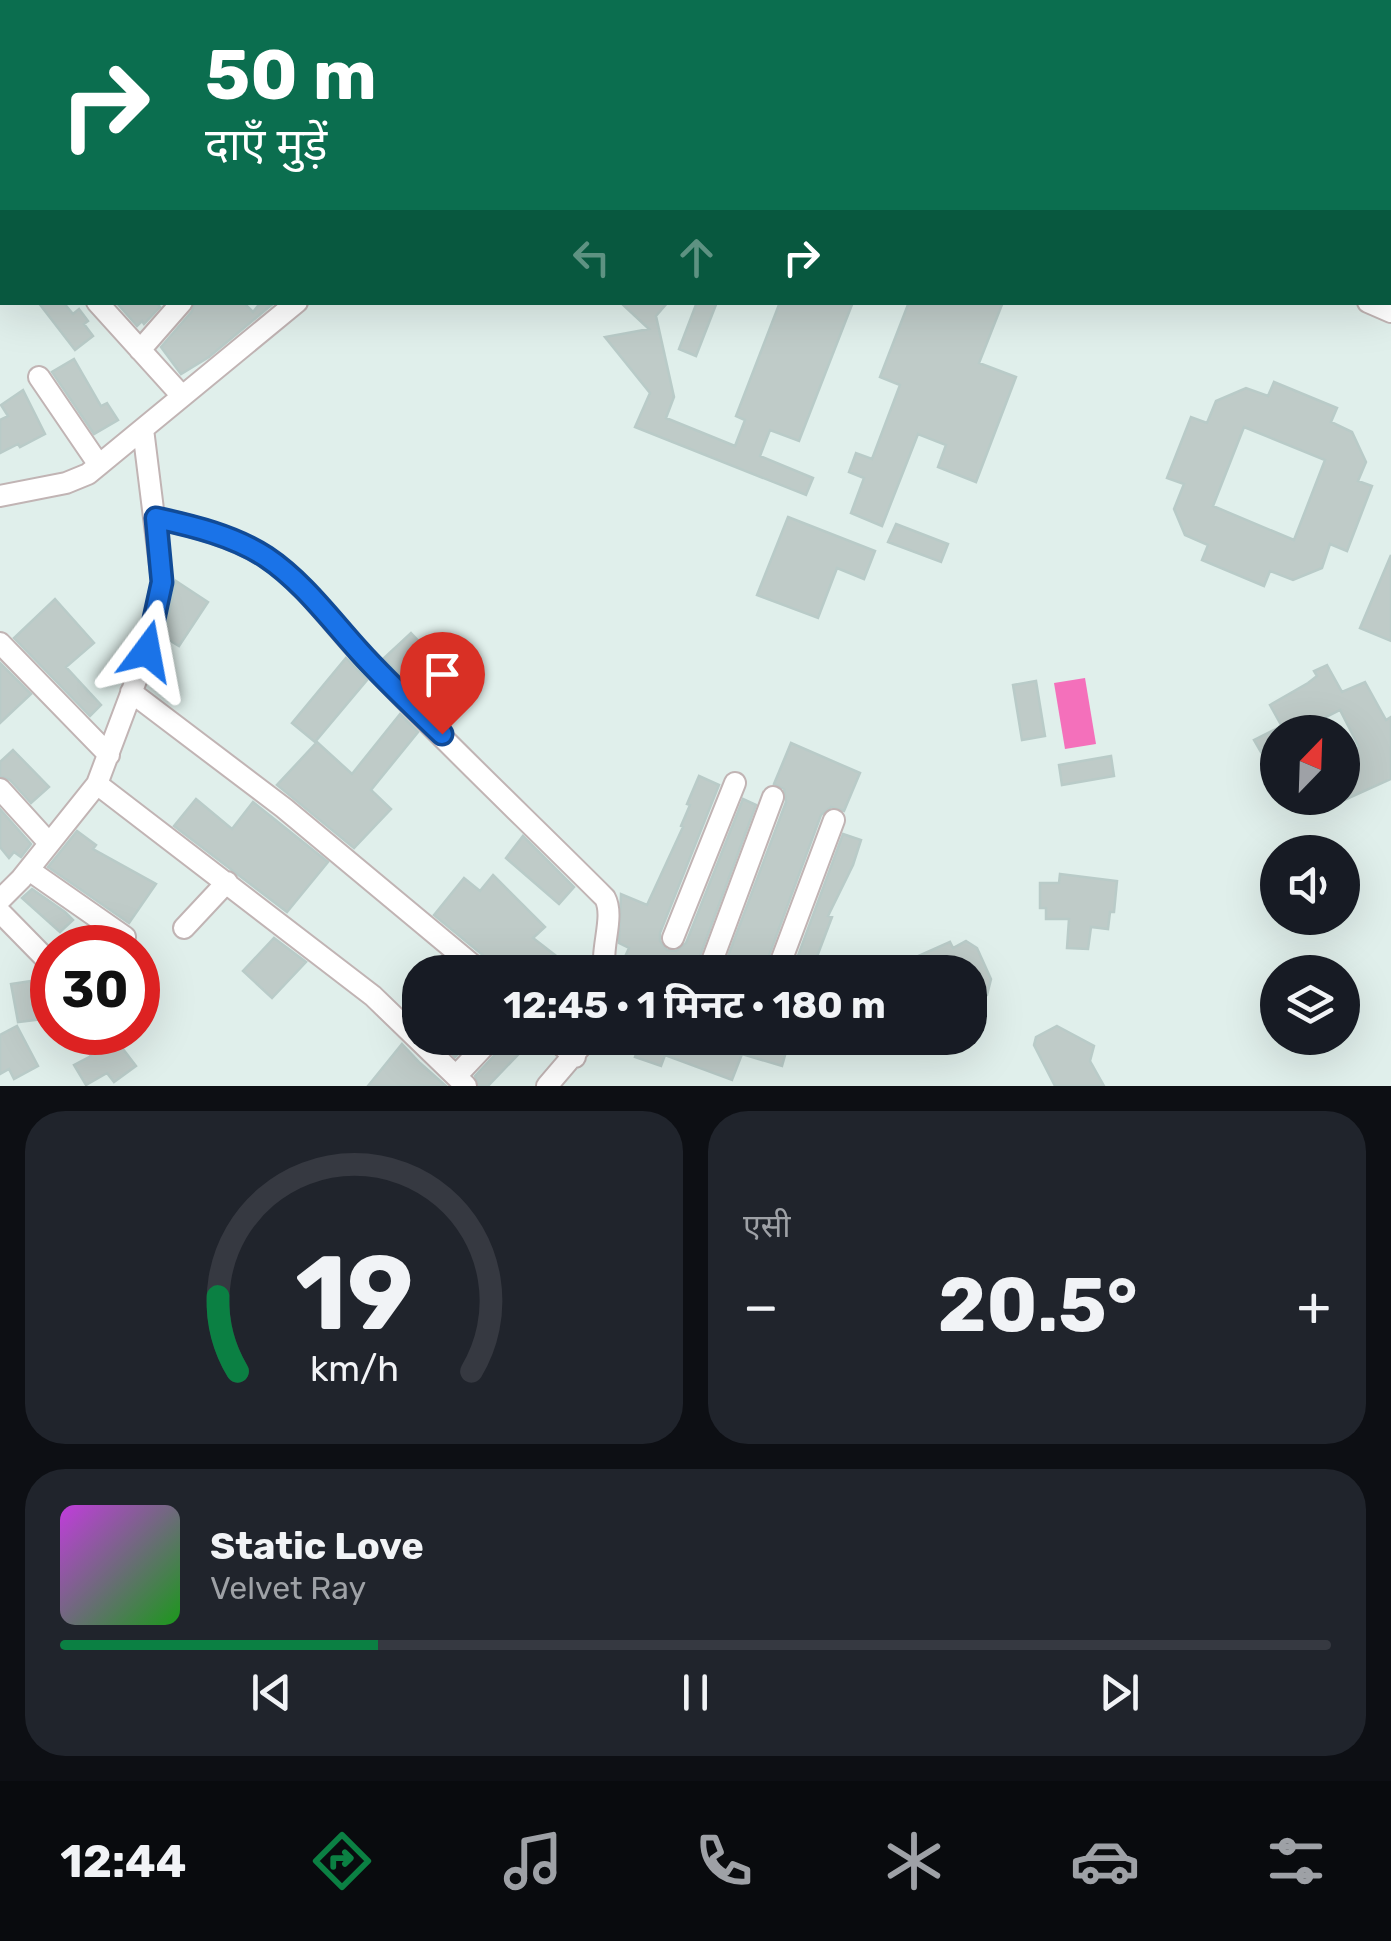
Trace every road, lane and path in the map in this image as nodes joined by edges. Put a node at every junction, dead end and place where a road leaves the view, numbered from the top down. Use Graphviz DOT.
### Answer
graph roads {
  1 [pos="100,305"];
  2 [pos="179,305"];
  3 [pos="294,305"];
  4 [pos="140,350"];
  5 [pos="39,377"];
  6 [pos="182,396"];
  7 [pos="143,428"];
  8 [pos="99,466"];
  9 [pos="0,496"];
  10 [pos="156,518"];
  11 [pos="0,643"];
  12 [pos="131,692"];
  13 [pos="109,756"];
  14 [pos="735,783"];
  15 [pos="96,784"];
  16 [pos="0,788"];
  17 [pos="773,797"];
  18 [pos="834,820"];
  19 [pos="49,843"];
  20 [pos="28,870"];
  21 [pos="226,882"];
  22 [pos="0,900"];
  23 [pos="0,912"];
  24 [pos="108,925"];
  25 [pos="184,928"];
  26 [pos="673,938"];
  27 [pos="30,942"];
  28 [pos="461,955"];
  29 [pos="602,955"];
  30 [pos="714,955"];
  31 [pos="783,955"];
  32 [pos="480,1055"];
  33 [pos="575,1057"];
  34 [pos="461,1081"];
  35 [pos="547,1086"];
  1 -- 4 [label="street"];
  2 -- 4 [label="street"];
  3 -- 6 [label="street"];
  4 -- 6 [label="street"];
  5 -- 8 [label="street"];
  6 -- 7 [label="street"];
  7 -- 8 [label="street"];
  7 -- 10 [label="street"];
  8 -- 9 [label="street"];
  10 -- 12 [label="street"];
  10 -- 29 [label="street"];
  11 -- 13 [label="street"];
  12 -- 13 [label="street"];
  12 -- 28 [label="street"];
  13 -- 15 [label="street"];
  14 -- 26 [label="street"];
  15 -- 19 [label="street"];
  15 -- 21 [label="street"];
  16 -- 19 [label="street"];
  17 -- 30 [label="street"];
  18 -- 31 [label="street"];
  19 -- 20 [label="street"];
  20 -- 22 [label="street"];
  20 -- 24 [label="street"];
  21 -- 25 [label="street"];
  21 -- 34 [label="street"];
  23 -- 27 [label="street"];
  32 -- 34 [label="street"];
  33 -- 35 [label="street"];
}
